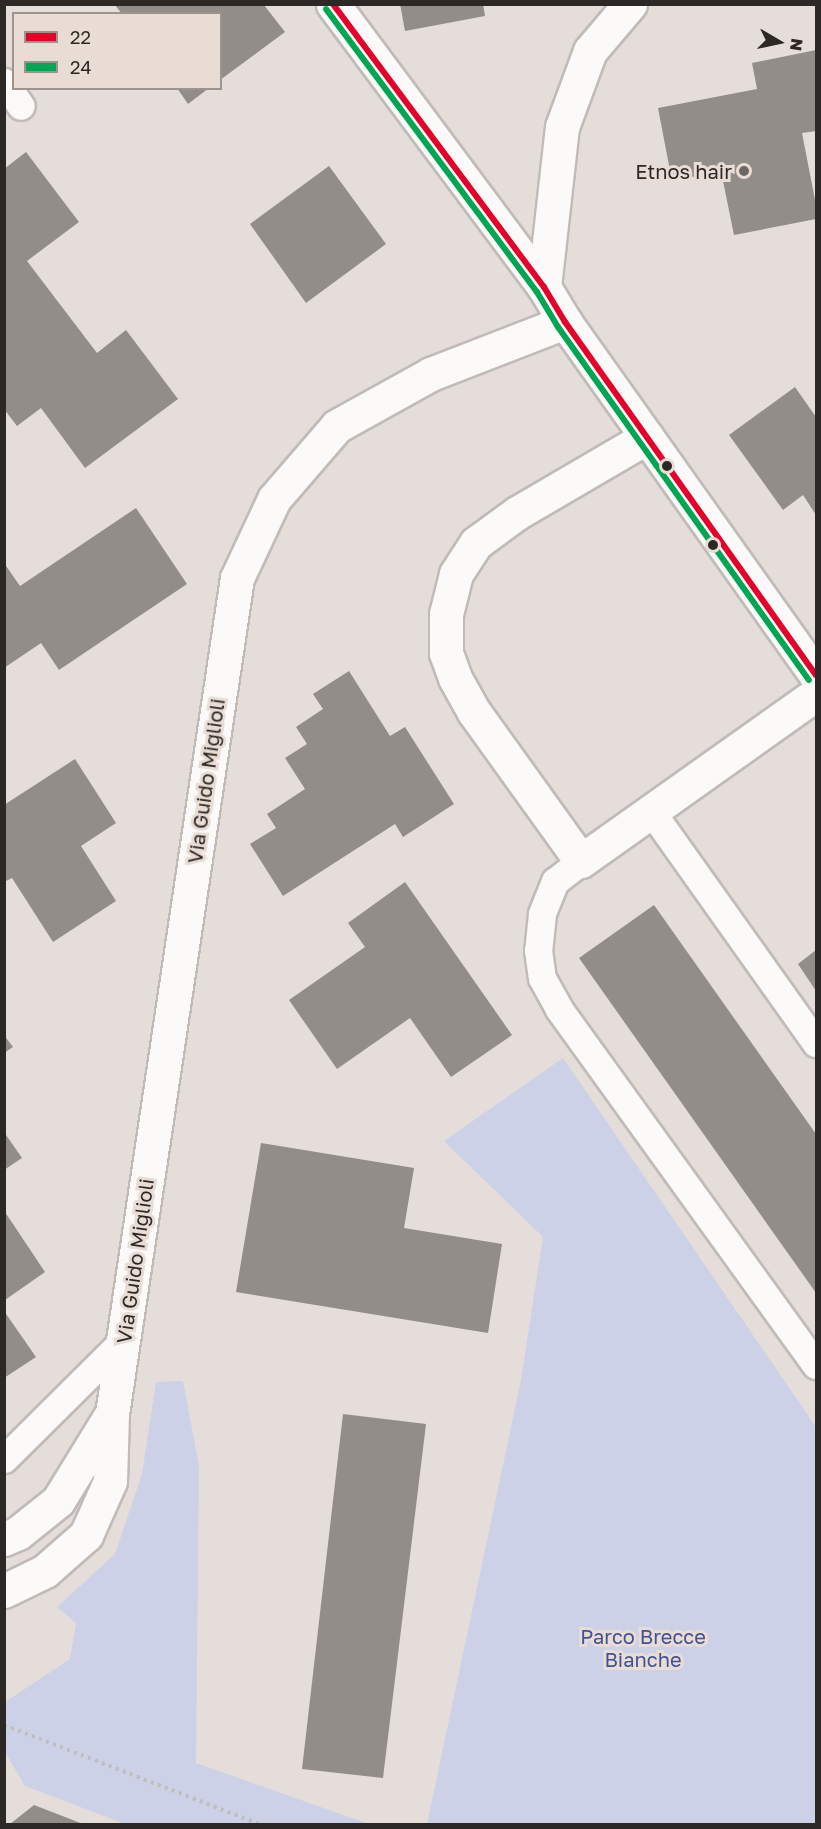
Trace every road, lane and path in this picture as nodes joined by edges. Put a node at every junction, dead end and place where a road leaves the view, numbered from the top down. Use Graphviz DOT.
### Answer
graph roads {
  1 [pos="333,4"];
  2 [pos="630,4"];
  3 [pos="4,82"];
  4 [pos="21,106"];
  5 [pos="544,287"];
  6 [pos="566,322"];
  7 [pos="647,437"];
  8 [pos="816,675"];
  9 [pos="816,694"];
  10 [pos="651,811"];
  11 [pos="581,861"];
  12 [pos="816,1043"];
  13 [pos="123,1341"];
  14 [pos="816,1365"];
  15 [pos="112,1414"];
  16 [pos="4,1459"];
  17 [pos="4,1539"];
  18 [pos="4,1591"];
  19 [pos="4,1725"];
  20 [pos="258,1824"];
  1 -- 5 [label="street"];
  2 -- 5 [label="street"];
  3 -- 4 [label="lane"];
  5 -- 6 [label="street"];
  6 -- 7 [label="street"];
  6 -- 13 [label="street, Via Guido Miglioli"];
  7 -- 8 [label="street"];
  7 -- 11 [label="street"];
  9 -- 10 [label="street"];
  10 -- 11 [label="street"];
  10 -- 12 [label="lane"];
  11 -- 14 [label="lane"];
  13 -- 15 [label="street, Via Guido Miglioli"];
  13 -- 16 [label="lane"];
  15 -- 17 [label="street, Via Guido Miglioli"];
  15 -- 18 [label="street, Via Guido Miglioli"];
  19 -- 20 [label="path"];
}
